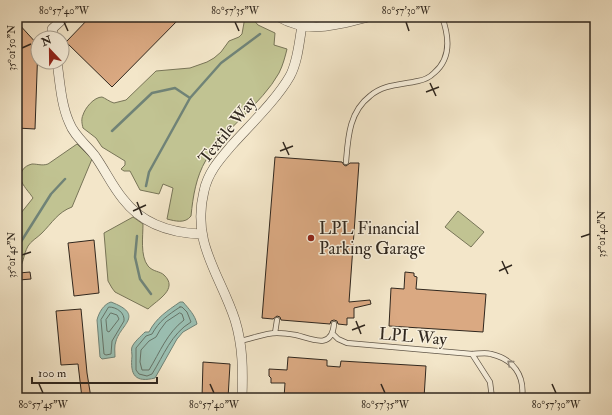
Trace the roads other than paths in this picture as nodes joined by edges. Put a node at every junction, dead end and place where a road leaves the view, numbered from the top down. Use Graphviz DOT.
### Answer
graph roads {
  1 [pos="65,17"];
  2 [pos="279,17"];
  3 [pos="368,17"];
  4 [pos="442,17"];
  5 [pos="302,26"];
  6 [pos="52,30"];
  7 [pos="58,70"];
  8 [pos="346,162"];
  9 [pos="202,234"];
  10 [pos="276,320"];
  11 [pos="334,324"];
  12 [pos="276,333"];
  13 [pos="332,334"];
  14 [pos="240,341"];
  15 [pos="472,354"];
  16 [pos="242,398"];
  17 [pos="492,398"];
  18 [pos="522,398"];
  1 -- 6 [label="street"];
  2 -- 5 [label="street"];
  3 -- 5 [label="street"];
  4 -- 8 [label="lane"];
  5 -- 9 [label="street, Textile Way"];
  7 -- 9 [label="street"];
  9 -- 14 [label="street, Textile Way"];
  10 -- 12 [label="lane"];
  11 -- 13 [label="lane"];
  12 -- 13 [label="lane"];
  12 -- 14 [label="lane"];
  13 -- 15 [label="lane, LPL Way"];
  14 -- 16 [label="street, Textile Way"];
  15 -- 17 [label="lane"];
  18 -- 15 [label="lane, LPL Way, one-way"];
}
